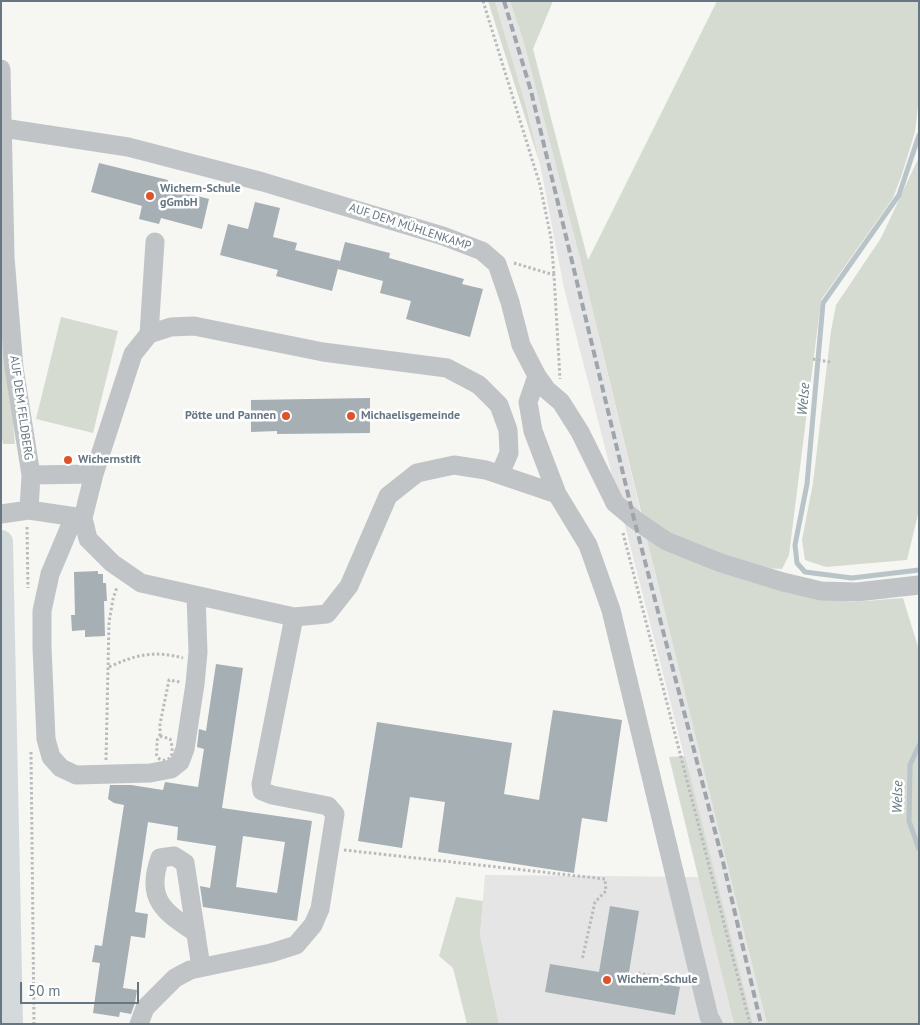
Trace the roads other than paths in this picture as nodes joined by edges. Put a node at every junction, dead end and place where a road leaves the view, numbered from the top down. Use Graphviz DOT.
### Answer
graph roads {
  1 [pos="1,68"];
  2 [pos="2,128"];
  3 [pos="155,242"];
  4 [pos="149,334"];
  5 [pos="537,376"];
  6 [pos="30,474"];
  7 [pos="94,474"];
  8 [pos="500,474"];
  9 [pos="557,494"];
  10 [pos="29,510"];
  11 [pos="1,514"];
  12 [pos="78,518"];
  13 [pos="1,542"];
  14 [pos="919,585"];
  15 [pos="196,595"];
  16 [pos="294,617"];
  17 [pos="4,815"];
  18 [pos="196,933"];
  19 [pos="202,967"];
  20 [pos="11,1024"];
  21 [pos="139,1024"];
  22 [pos="713,1024"];
  1 -- 2 [label="street, AUF DEM FELDBERG"];
  2 -- 5 [label="street, AUF DEM MÜHLENKAMP"];
  2 -- 6 [label="street, AUF DEM FELDBERG"];
  3 -- 4 [label="street"];
  4 -- 7 [label="street"];
  4 -- 8 [label="street"];
  5 -- 9 [label="street"];
  5 -- 14 [label="street"];
  6 -- 7 [label="street"];
  6 -- 10 [label="street, AUF DEM FELDBERG"];
  7 -- 12 [label="street"];
  8 -- 9 [label="street"];
  8 -- 16 [label="street"];
  9 -- 22 [label="street"];
  10 -- 11 [label="street"];
  10 -- 12 [label="street"];
  12 -- 15 [label="street"];
  12 -- 15 [label="street"];
  13 -- 17 [label="main road"];
  15 -- 16 [label="street"];
  16 -- 19 [label="street"];
  17 -- 20 [label="main road"];
  18 -- 19 [label="street"];
  19 -- 21 [label="street"];
}
